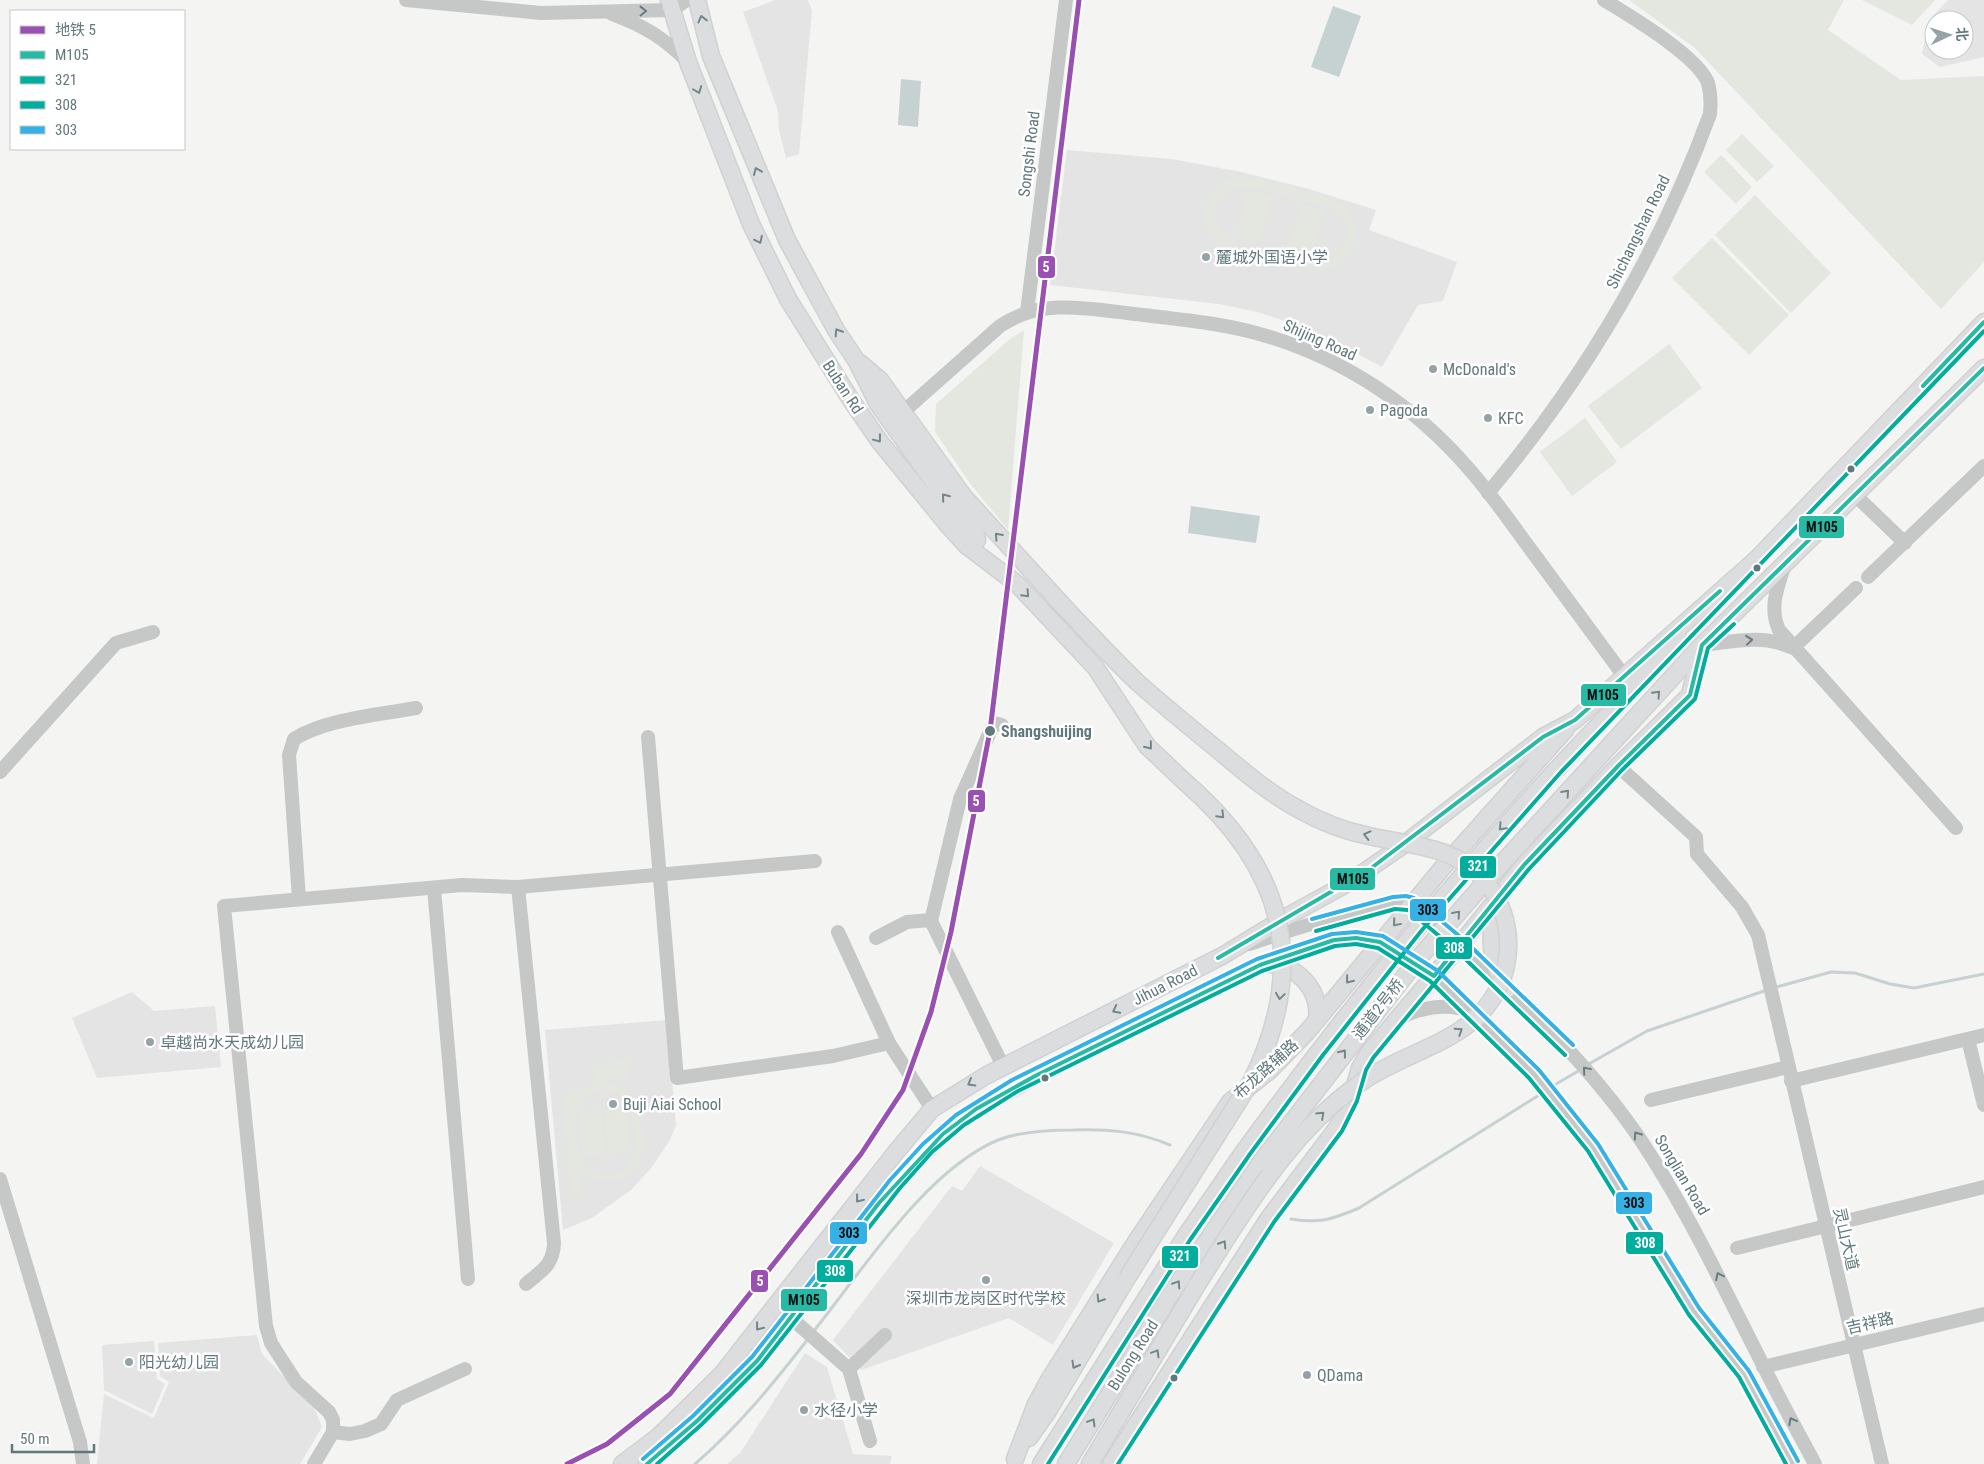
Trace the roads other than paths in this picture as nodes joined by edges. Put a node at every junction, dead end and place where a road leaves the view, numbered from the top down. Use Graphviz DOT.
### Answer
graph roads {
  1 [pos="406,0"];
  2 [pos="687,0"];
  3 [pos="697,0"];
  4 [pos="1066,0"];
  5 [pos="1604,0"];
  6 [pos="671,5"];
  7 [pos="604,12"];
  8 [pos="688,62"];
  9 [pos="1027,312"];
  10 [pos="1984,322"];
  11 [pos="856,360"];
  12 [pos="1984,368"];
  13 [pos="903,412"];
  14 [pos="1984,466"];
  15 [pos="1488,493"];
  16 [pos="1855,495"];
  17 [pos="972,540"];
  18 [pos="1905,543"];
  19 [pos="1759,557"];
  20 [pos="1784,567"];
  21 [pos="1868,577"];
  22 [pos="1856,588"];
  23 [pos="153,632"];
  24 [pos="1702,645"];
  25 [pos="1793,648"];
  26 [pos="1624,676"];
  27 [pos="416,708"];
  28 [pos="1575,720"];
  29 [pos="1002,725"];
  30 [pos="648,737"];
  31 [pos="1618,766"];
  32 [pos="0,772"];
  33 [pos="1956,828"];
  34 [pos="816,861"];
  35 [pos="660,874"];
  36 [pos="518,886"];
  37 [pos="434,888"];
  38 [pos="1506,888"];
  39 [pos="299,899"];
  40 [pos="1411,904"];
  41 [pos="931,920"];
  42 [pos="838,932"];
  43 [pos="876,938"];
  44 [pos="1380,942"];
  45 [pos="1460,945"];
  46 [pos="1222,956"];
  47 [pos="1260,965"];
  48 [pos="1434,976"];
  49 [pos="1506,990"];
  50 [pos="1469,1011"];
  51 [pos="1317,1020"];
  52 [pos="1396,1020"];
  53 [pos="1984,1036"];
  54 [pos="1968,1039"];
  55 [pos="889,1043"];
  56 [pos="1003,1066"];
  57 [pos="1788,1067"];
  58 [pos="1791,1081"];
  59 [pos="1651,1100"];
  60 [pos="1984,1105"];
  61 [pos="932,1109"];
  62 [pos="0,1179"];
  63 [pos="1984,1188"];
  64 [pos="1825,1225"];
  65 [pos="1185,1237"];
  66 [pos="1201,1247"];
  67 [pos="1737,1248"];
  68 [pos="468,1279"];
  69 [pos="526,1284"];
  70 [pos="1984,1314"];
  71 [pos="790,1317"];
  72 [pos="885,1335"];
  73 [pos="1854,1345"];
  74 [pos="1763,1367"];
  75 [pos="465,1369"];
  76 [pos="849,1369"];
  77 [pos="333,1432"];
  78 [pos="870,1440"];
  79 [pos="1014,1462"];
  80 [pos="84,1464"];
  81 [pos="314,1464"];
  82 [pos="622,1464"];
  83 [pos="647,1464"];
  84 [pos="1041,1464"];
  85 [pos="1066,1464"];
  86 [pos="1090,1464"];
  87 [pos="1111,1464"];
  88 [pos="1793,1464"];
  89 [pos="1815,1464"];
  90 [pos="1882,1464"];
  1 -- 7 [label="street"];
  2 -- 6 [label="street"];
  11 -- 3 [label="main road, Buban Rd, one-way"];
  4 -- 9 [label="street, Songshi Road"];
  5 -- 15 [label="street, Shichangshan Road"];
  7 -- 6 [label="street, one-way"];
  6 -- 8 [label="main road, Buban Rd"];
  7 -- 8 [label="street"];
  8 -- 17 [label="main road, Buban Rd, one-way"];
  9 -- 13 [label="street, Shijing Road"];
  9 -- 15 [label="street, Shijing Road"];
  10 -- 19 [label="main road"];
  11 -- 13 [label="main road"];
  17 -- 11 [label="main road, Buban Rd, one-way"];
  12 -- 16 [label="main road"];
  86 -- 13 [label="main road, one-way, bridge"];
  14 -- 18 [label="street"];
  15 -- 26 [label="street, Shijing Road"];
  16 -- 18 [label="street"];
  16 -- 20 [label="main road"];
  17 -- 79 [label="main road, Buban Rd, one-way, bridge"];
  18 -- 21 [label="street"];
  19 -- 26 [label="main road, Jihua Road"];
  19 -- 65 [label="main road, 通道2号桥, one-way, bridge"];
  20 -- 24 [label="main road"];
  20 -- 25 [label="street"];
  22 -- 25 [label="street"];
  23 -- 32 [label="street"];
  24 -- 25 [label="street, one-way"];
  24 -- 31 [label="main road"];
  66 -- 24 [label="main road, 通道2号桥, one-way, bridge"];
  25 -- 33 [label="street"];
  26 -- 28 [label="main road, Jihua Road"];
  27 -- 39 [label="street"];
  28 -- 40 [label="main road, 布龙路辅路"];
  28 -- 46 [label="main road, Jihua Road"];
  29 -- 41 [label="street"];
  30 -- 35 [label="street"];
  31 -- 38 [label="main road"];
  31 -- 57 [label="street, 灵山大道"];
  34 -- 35 [label="street"];
  35 -- 36 [label="street"];
  35 -- 55 [label="street"];
  36 -- 37 [label="street"];
  36 -- 69 [label="street"];
  37 -- 39 [label="street"];
  37 -- 68 [label="street"];
  38 -- 45 [label="main road"];
  38 -- 49 [label="main road"];
  39 -- 77 [label="street"];
  40 -- 44 [label="main road, 布龙路辅路, one-way"];
  40 -- 45 [label="street, Songlian Road"];
  40 -- 46 [label="street"];
  41 -- 43 [label="street"];
  41 -- 56 [label="street"];
  42 -- 55 [label="street"];
  44 -- 47 [label="main road, Jihua Road"];
  44 -- 48 [label="main road, Jihua Road"];
  44 -- 51 [label="main road, 布龙路辅路, one-way"];
  45 -- 48 [label="main road"];
  45 -- 49 [label="street, Songlian Road"];
  46 -- 56 [label="main road, Jihua Road, one-way"];
  47 -- 51 [label="main road"];
  47 -- 71 [label="main road, Jihua Road"];
  48 -- 50 [label="street"];
  48 -- 52 [label="main road"];
  74 -- 49 [label="street, Songlian Road, one-way"];
  50 -- 52 [label="street"];
  50 -- 88 [label="street"];
  51 -- 79 [label="main road, 布龙路辅路, one-way"];
  52 -- 87 [label="main road"];
  53 -- 54 [label="street"];
  54 -- 58 [label="street"];
  54 -- 60 [label="street"];
  55 -- 61 [label="street"];
  56 -- 61 [label="main road, Jihua Road, one-way"];
  57 -- 58 [label="street, 灵山大道"];
  57 -- 59 [label="street"];
  58 -- 64 [label="street, 灵山大道"];
  61 -- 82 [label="main road, Jihua Road, one-way"];
  62 -- 80 [label="street"];
  63 -- 64 [label="street"];
  64 -- 67 [label="street"];
  64 -- 73 [label="street, 灵山大道"];
  65 -- 84 [label="main road, Bulong Road"];
  85 -- 66 [label="main road, Bulong Road, one-way"];
  70 -- 73 [label="street, 吉祥路"];
  71 -- 76 [label="street"];
  71 -- 83 [label="main road, Jihua Road"];
  72 -- 76 [label="street"];
  73 -- 74 [label="street, 吉祥路"];
  73 -- 90 [label="street, 灵山大道"];
  89 -- 74 [label="street, Songlian Road, one-way"];
  75 -- 77 [label="street"];
  76 -- 78 [label="street"];
  77 -- 81 [label="street"];
}
